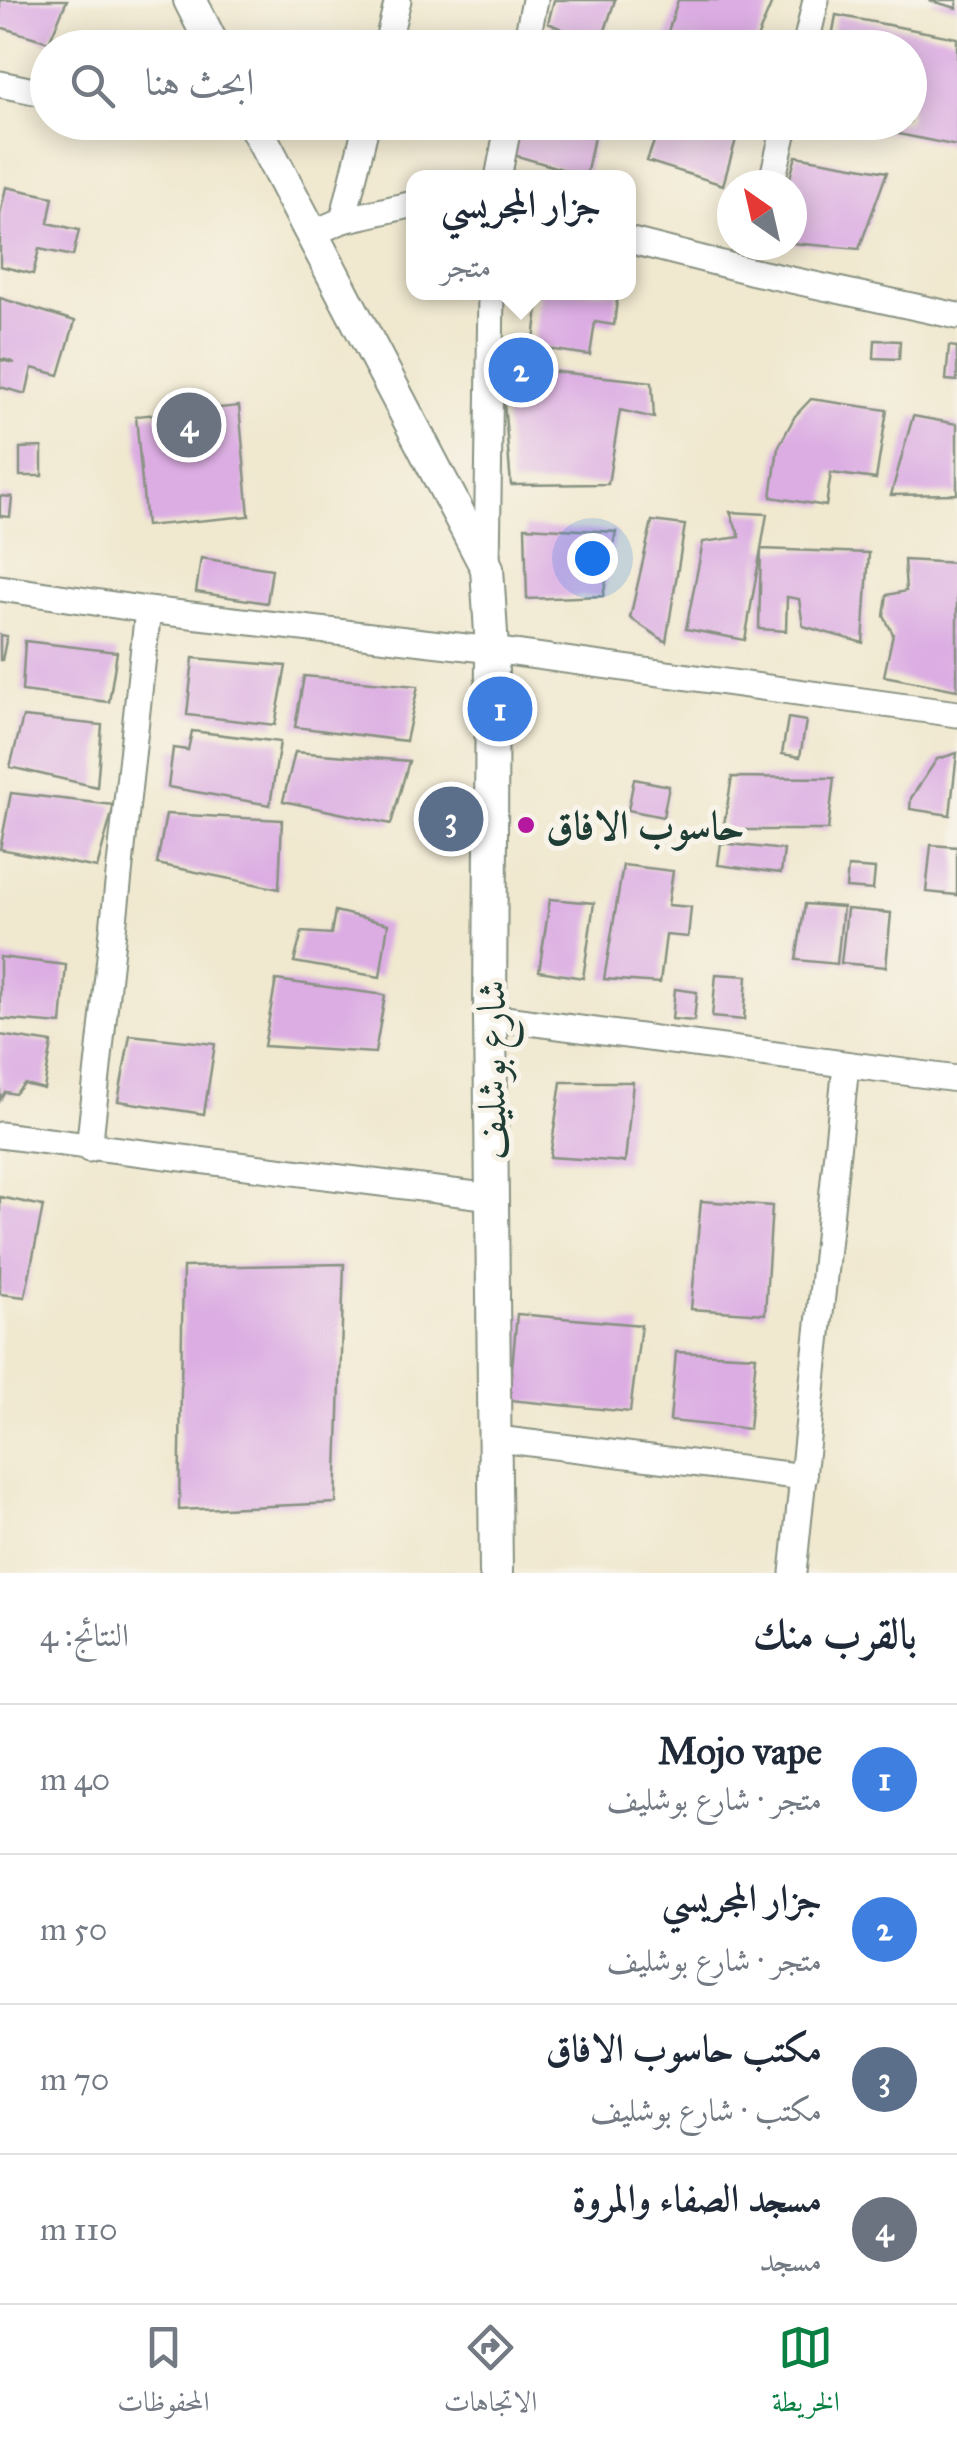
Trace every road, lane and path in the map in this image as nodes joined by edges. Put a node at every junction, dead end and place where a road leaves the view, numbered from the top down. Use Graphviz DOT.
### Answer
graph roads {
  1 [pos="190,0"];
  2 [pos="398,0"];
  3 [pos="535,0"];
  4 [pos="816,0"];
  5 [pos="203,30"];
  6 [pos="390,30"];
  7 [pos="529,30"];
  8 [pos="808,30"];
  9 [pos="0,84"];
  10 [pos="30,90"];
  11 [pos="262,140"];
  12 [pos="363,140"];
  13 [pos="505,140"];
  14 [pos="782,140"];
  15 [pos="500,170"];
  16 [pos="775,170"];
  17 [pos="406,206"];
  18 [pos="343,220"];
  19 [pos="311,234"];
  20 [pos="636,242"];
  21 [pos="753,260"];
  22 [pos="750,271"];
  23 [pos="491,300"];
  24 [pos="957,316"];
  25 [pos="487,568"];
  26 [pos="0,588"];
  27 [pos="148,610"];
  28 [pos="492,650"];
  29 [pos="957,714"];
  30 [pos="490,1018"];
  31 [pos="846,1064"];
  32 [pos="957,1079"];
  33 [pos="0,1135"];
  34 [pos="89,1148"];
  35 [pos="492,1197"];
  36 [pos="496,1439"];
  37 [pos="804,1478"];
  38 [pos="496,1573"];
  39 [pos="793,1573"];
  1 -- 5 [label="street"];
  2 -- 6 [label="street"];
  3 -- 7 [label="street"];
  4 -- 8 [label="street"];
  9 -- 10 [label="street"];
  11 -- 19 [label="street"];
  12 -- 18 [label="street"];
  13 -- 15 [label="street"];
  14 -- 16 [label="street"];
  17 -- 18 [label="street"];
  18 -- 19 [label="street"];
  19 -- 25 [label="street"];
  20 -- 22 [label="street"];
  21 -- 22 [label="street"];
  22 -- 24 [label="street"];
  23 -- 25 [label="street"];
  25 -- 28 [label="street, شارع بوشليف"];
  26 -- 27 [label="street"];
  27 -- 28 [label="street"];
  27 -- 34 [label="street"];
  28 -- 29 [label="street"];
  28 -- 30 [label="street, شارع بوشليف"];
  30 -- 31 [label="street"];
  30 -- 35 [label="street, شارع بوشليف"];
  31 -- 32 [label="street"];
  31 -- 37 [label="street"];
  33 -- 34 [label="street"];
  34 -- 35 [label="street"];
  35 -- 36 [label="street, شارع بوشليف"];
  36 -- 37 [label="street"];
  36 -- 38 [label="street, شارع بوشليف"];
  37 -- 39 [label="street"];
}
